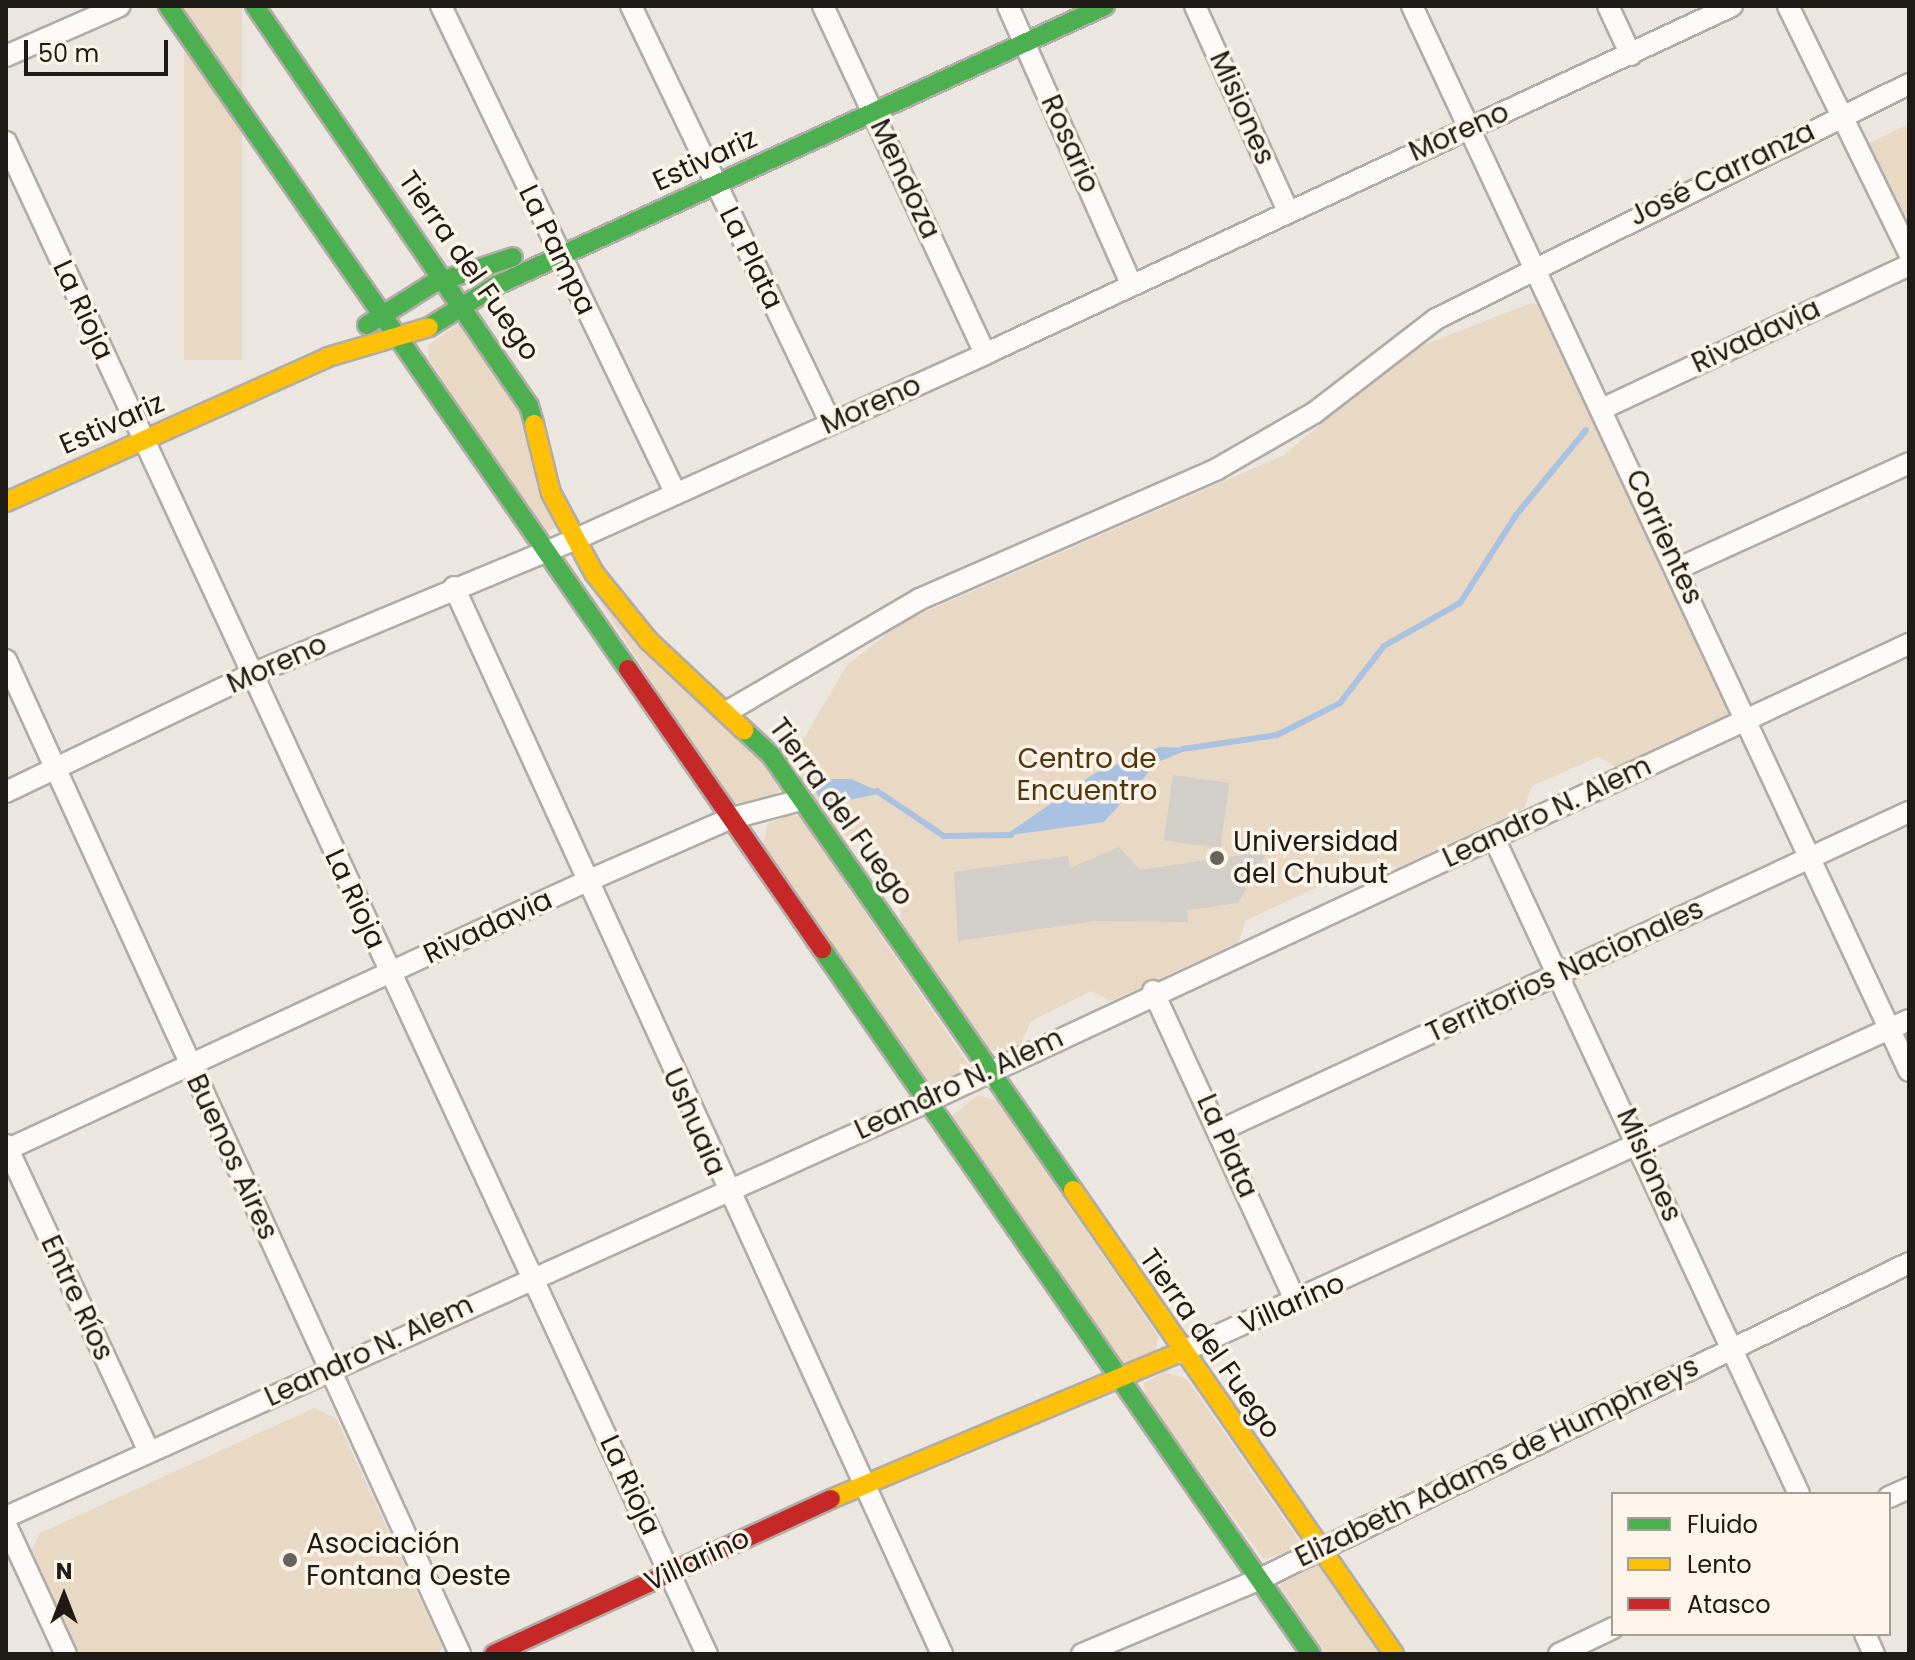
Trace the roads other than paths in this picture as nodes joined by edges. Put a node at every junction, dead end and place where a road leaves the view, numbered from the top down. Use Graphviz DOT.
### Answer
graph roads {
  1 [pos="120,6"];
  2 [pos="168,6"];
  3 [pos="255,6"];
  4 [pos="441,6"];
  5 [pos="631,6"];
  6 [pos="823,6"];
  7 [pos="1058,6"];
  8 [pos="1105,6"];
  9 [pos="1195,6"];
  10 [pos="1412,6"];
  11 [pos="1608,6"];
  12 [pos="1732,6"];
  13 [pos="1788,6"];
  14 [pos="1016,25"];
  15 [pos="1631,55"];
  16 [pos="6,56"];
  17 [pos="1909,84"];
  18 [pos="870,104"];
  19 [pos="1843,114"];
  20 [pos="1469,128"];
  21 [pos="6,142"];
  22 [pos="712,177"];
  23 [pos="1288,211"];
  24 [pos="555,248"];
  25 [pos="1909,253"];
  26 [pos="1909,265"];
  27 [pos="1536,266"];
  28 [pos="445,281"];
  29 [pos="1131,283"];
  30 [pos="464,308"];
  31 [pos="378,312"];
  32 [pos="398,341"];
  33 [pos="985,354"];
  34 [pos="328,357"];
  35 [pos="1604,408"];
  36 [pos="831,423"];
  37 [pos="143,442"];
  38 [pos="1909,463"];
  39 [pos="675,492"];
  40 [pos="6,502"];
  41 [pos="576,539"];
  42 [pos="541,549"];
  43 [pos="1679,568"];
  44 [pos="454,587"];
  45 [pos="1909,644"];
  46 [pos="6,660"];
  47 [pos="252,674"];
  48 [pos="730,710"];
  49 [pos="1746,718"];
  50 [pos="52,767"];
  51 [pos="6,792"];
  52 [pos="801,800"];
  53 [pos="1909,812"];
  54 [pos="729,819"];
  55 [pos="1494,838"];
  56 [pos="1810,856"];
  57 [pos="585,882"];
  58 [pos="389,973"];
  59 [pos="1562,973"];
  60 [pos="1153,991"];
  61 [pos="1909,1020"];
  62 [pos="1889,1029"];
  63 [pos="189,1065"];
  64 [pos="1909,1071"];
  65 [pos="989,1073"];
  66 [pos="924,1103"];
  67 [pos="1221,1130"];
  68 [pos="1641,1146"];
  69 [pos="7,1148"];
  70 [pos="724,1188"];
  71 [pos="1909,1263"];
  72 [pos="531,1277"];
  73 [pos="1296,1302"];
  74 [pos="1730,1347"];
  75 [pos="1179,1353"];
  76 [pos="329,1369"];
  77 [pos="1119,1380"];
  78 [pos="149,1451"];
  79 [pos="863,1484"];
  80 [pos="1798,1492"];
  81 [pos="6,1517"];
  82 [pos="6,1525"];
  83 [pos="1322,1548"];
  84 [pos="671,1572"];
  85 [pos="1260,1579"];
  86 [pos="1611,1629"];
  87 [pos="66,1654"];
  88 [pos="460,1654"];
  89 [pos="494,1654"];
  90 [pos="707,1654"];
  91 [pos="942,1654"];
  92 [pos="1082,1654"];
  93 [pos="1311,1654"];
  94 [pos="1394,1654"];
  95 [pos="1559,1654"];
  1 -- 16 [label="street"];
  2 -- 31 [label="street"];
  3 -- 28 [label="street, Tierra del Fuego"];
  4 -- 24 [label="street, La Pampa"];
  5 -- 22 [label="street, La Plata"];
  6 -- 18 [label="street, Mendoza"];
  7 -- 14 [label="street, Estivariz"];
  8 -- 14 [label="street, Estivariz"];
  9 -- 23 [label="street, Misiones"];
  10 -- 20 [label="street, Corrientes"];
  11 -- 15 [label="street"];
  12 -- 15 [label="street, Moreno"];
  13 -- 19 [label="street"];
  14 -- 18 [label="street, Estivariz"];
  14 -- 29 [label="street, Rosario"];
  15 -- 20 [label="street, Moreno"];
  17 -- 19 [label="street, José Carranza"];
  18 -- 22 [label="street, Estivariz"];
  18 -- 33 [label="street, Mendoza"];
  19 -- 25 [label="street"];
  19 -- 27 [label="street, José Carranza"];
  20 -- 23 [label="street, Moreno"];
  20 -- 27 [label="street, Corrientes"];
  21 -- 37 [label="street, La Rioja"];
  22 -- 24 [label="street, Estivariz"];
  22 -- 36 [label="street, La Plata"];
  23 -- 29 [label="street, Moreno"];
  24 -- 28 [label="street, Estivariz"];
  24 -- 30 [label="street, Estivariz"];
  24 -- 39 [label="street, La Pampa"];
  26 -- 35 [label="street, Rivadavia"];
  27 -- 35 [label="street, Corrientes"];
  27 -- 48 [label="street, José Carranza"];
  28 -- 30 [label="street, Tierra del Fuego"];
  28 -- 31 [label="street, Estivariz"];
  29 -- 33 [label="street, Moreno"];
  30 -- 32 [label="street, Estivariz"];
  30 -- 41 [label="street, Tierra del Fuego"];
  31 -- 32 [label="street"];
  31 -- 34 [label="street, Estivariz"];
  32 -- 34 [label="street, Estivariz"];
  32 -- 42 [label="street"];
  33 -- 36 [label="street, Moreno"];
  34 -- 37 [label="street, Estivariz"];
  35 -- 43 [label="street, Corrientes"];
  36 -- 39 [label="street, Moreno"];
  37 -- 40 [label="street, Estivariz"];
  37 -- 47 [label="street, La Rioja"];
  38 -- 43 [label="street"];
  39 -- 41 [label="street, Moreno"];
  41 -- 42 [label="street, Moreno"];
  41 -- 48 [label="street, Tierra del Fuego"];
  42 -- 44 [label="street, Moreno"];
  42 -- 54 [label="street"];
  43 -- 49 [label="street, Corrientes"];
  44 -- 47 [label="street, Moreno"];
  44 -- 57 [label="street, Ushuaia"];
  45 -- 49 [label="street, Leandro N. Alem"];
  46 -- 50 [label="street, Buenos Aires"];
  47 -- 50 [label="street, Moreno"];
  47 -- 58 [label="street, La Rioja"];
  48 -- 52 [label="street, Tierra del Fuego"];
  49 -- 55 [label="street, Leandro N. Alem"];
  49 -- 56 [label="street, Corrientes"];
  50 -- 51 [label="street, Moreno"];
  50 -- 63 [label="street, Buenos Aires"];
  52 -- 54 [label="street, Rivadavia"];
  52 -- 65 [label="street, Tierra del Fuego"];
  53 -- 56 [label="street, Territorios Nacionales"];
  54 -- 57 [label="street, Rivadavia"];
  54 -- 66 [label="street"];
  55 -- 59 [label="street, Misiones"];
  55 -- 60 [label="street, Leandro N. Alem"];
  56 -- 59 [label="street, Territorios Nacionales"];
  56 -- 62 [label="street, Corrientes"];
  57 -- 58 [label="street, Rivadavia"];
  57 -- 70 [label="street, Ushuaia"];
  58 -- 63 [label="street, Rivadavia"];
  58 -- 72 [label="street, La Rioja"];
  59 -- 67 [label="street, Territorios Nacionales"];
  59 -- 68 [label="street, Misiones"];
  60 -- 65 [label="street, Leandro N. Alem"];
  60 -- 67 [label="street, La Plata"];
  61 -- 62 [label="street, Villarino"];
  62 -- 64 [label="street, Corrientes"];
  62 -- 68 [label="street, Villarino"];
  63 -- 69 [label="street, Rivadavia"];
  63 -- 76 [label="street, Buenos Aires"];
  65 -- 66 [label="street, Leandro N. Alem"];
  65 -- 75 [label="street, Tierra del Fuego"];
  66 -- 70 [label="street, Leandro N. Alem"];
  66 -- 77 [label="street"];
  67 -- 73 [label="street, La Plata"];
  68 -- 73 [label="street, Villarino"];
  68 -- 74 [label="street, Misiones"];
  69 -- 78 [label="street, Entre Ríos"];
  70 -- 72 [label="street, Leandro N. Alem"];
  70 -- 79 [label="street, Ushuaia"];
  71 -- 74 [label="street, Elizabeth Adams de Humphreys"];
  72 -- 76 [label="street, Leandro N. Alem"];
  72 -- 84 [label="street, La Rioja"];
  73 -- 75 [label="street, Villarino"];
  74 -- 80 [label="street, Misiones"];
  74 -- 83 [label="street, Elizabeth Adams de Humphreys"];
  75 -- 77 [label="street, Villarino"];
  75 -- 83 [label="street, Tierra del Fuego"];
  76 -- 78 [label="street, Leandro N. Alem"];
  76 -- 88 [label="street, Buenos Aires"];
  77 -- 79 [label="street, Villarino"];
  77 -- 85 [label="street"];
  78 -- 81 [label="street, Leandro N. Alem"];
  79 -- 84 [label="street, Villarino"];
  79 -- 91 [label="street, Ushuaia"];
  82 -- 87 [label="street"];
  83 -- 85 [label="street, Elizabeth Adams de Humphreys"];
  83 -- 94 [label="street, Tierra del Fuego"];
  84 -- 89 [label="street, Villarino"];
  84 -- 90 [label="street, La Rioja"];
  85 -- 92 [label="street, Elizabeth Adams de Humphreys"];
  85 -- 93 [label="street"];
  86 -- 95 [label="street"];
}
